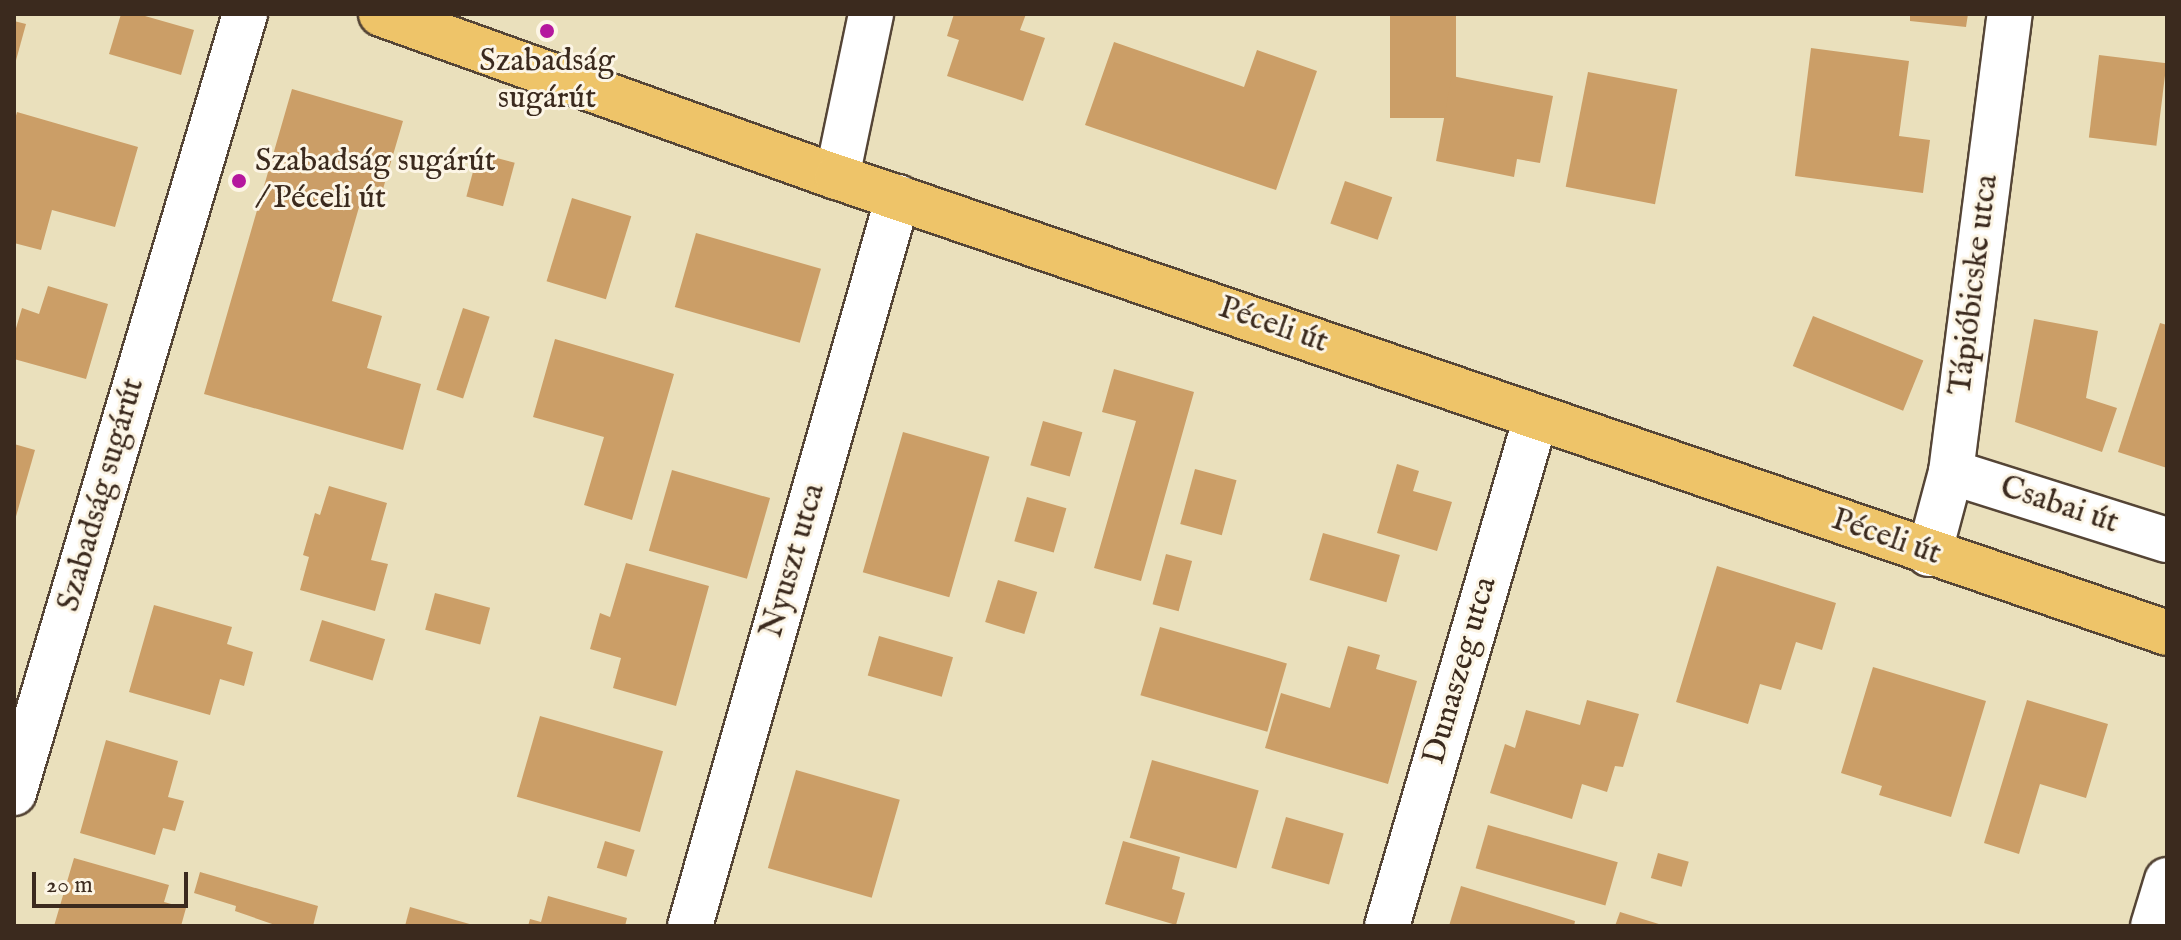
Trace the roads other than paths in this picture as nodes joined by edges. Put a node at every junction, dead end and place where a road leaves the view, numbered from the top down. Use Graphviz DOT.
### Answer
graph roads {
  1 [pos="245,14"];
  2 [pos="381,14"];
  3 [pos="871,14"];
  4 [pos="2010,14"];
  5 [pos="837,177"];
  6 [pos="898,197"];
  7 [pos="1536,417"];
  8 [pos="1951,472"];
  9 [pos="2167,540"];
  10 [pos="1929,554"];
  11 [pos="2167,633"];
  12 [pos="14,793"];
  13 [pos="2167,880"];
  14 [pos="690,926"];
  15 [pos="1387,926"];
  16 [pos="2153,926"];
  1 -- 12 [label="street, Szabadság sugárút"];
  2 -- 5 [label="main road, Péceli út"];
  3 -- 5 [label="street"];
  4 -- 8 [label="street, Tápióbicske utca"];
  5 -- 6 [label="main road, Péceli út"];
  6 -- 7 [label="main road, Péceli út"];
  6 -- 14 [label="street, Nyuszt utca"];
  7 -- 10 [label="main road, Péceli út"];
  7 -- 15 [label="street, Dunaszeg utca"];
  8 -- 9 [label="street, Csabai út"];
  8 -- 10 [label="street, Tápióbicske utca"];
  10 -- 11 [label="main road, Péceli út"];
  13 -- 16 [label="street"];
}
